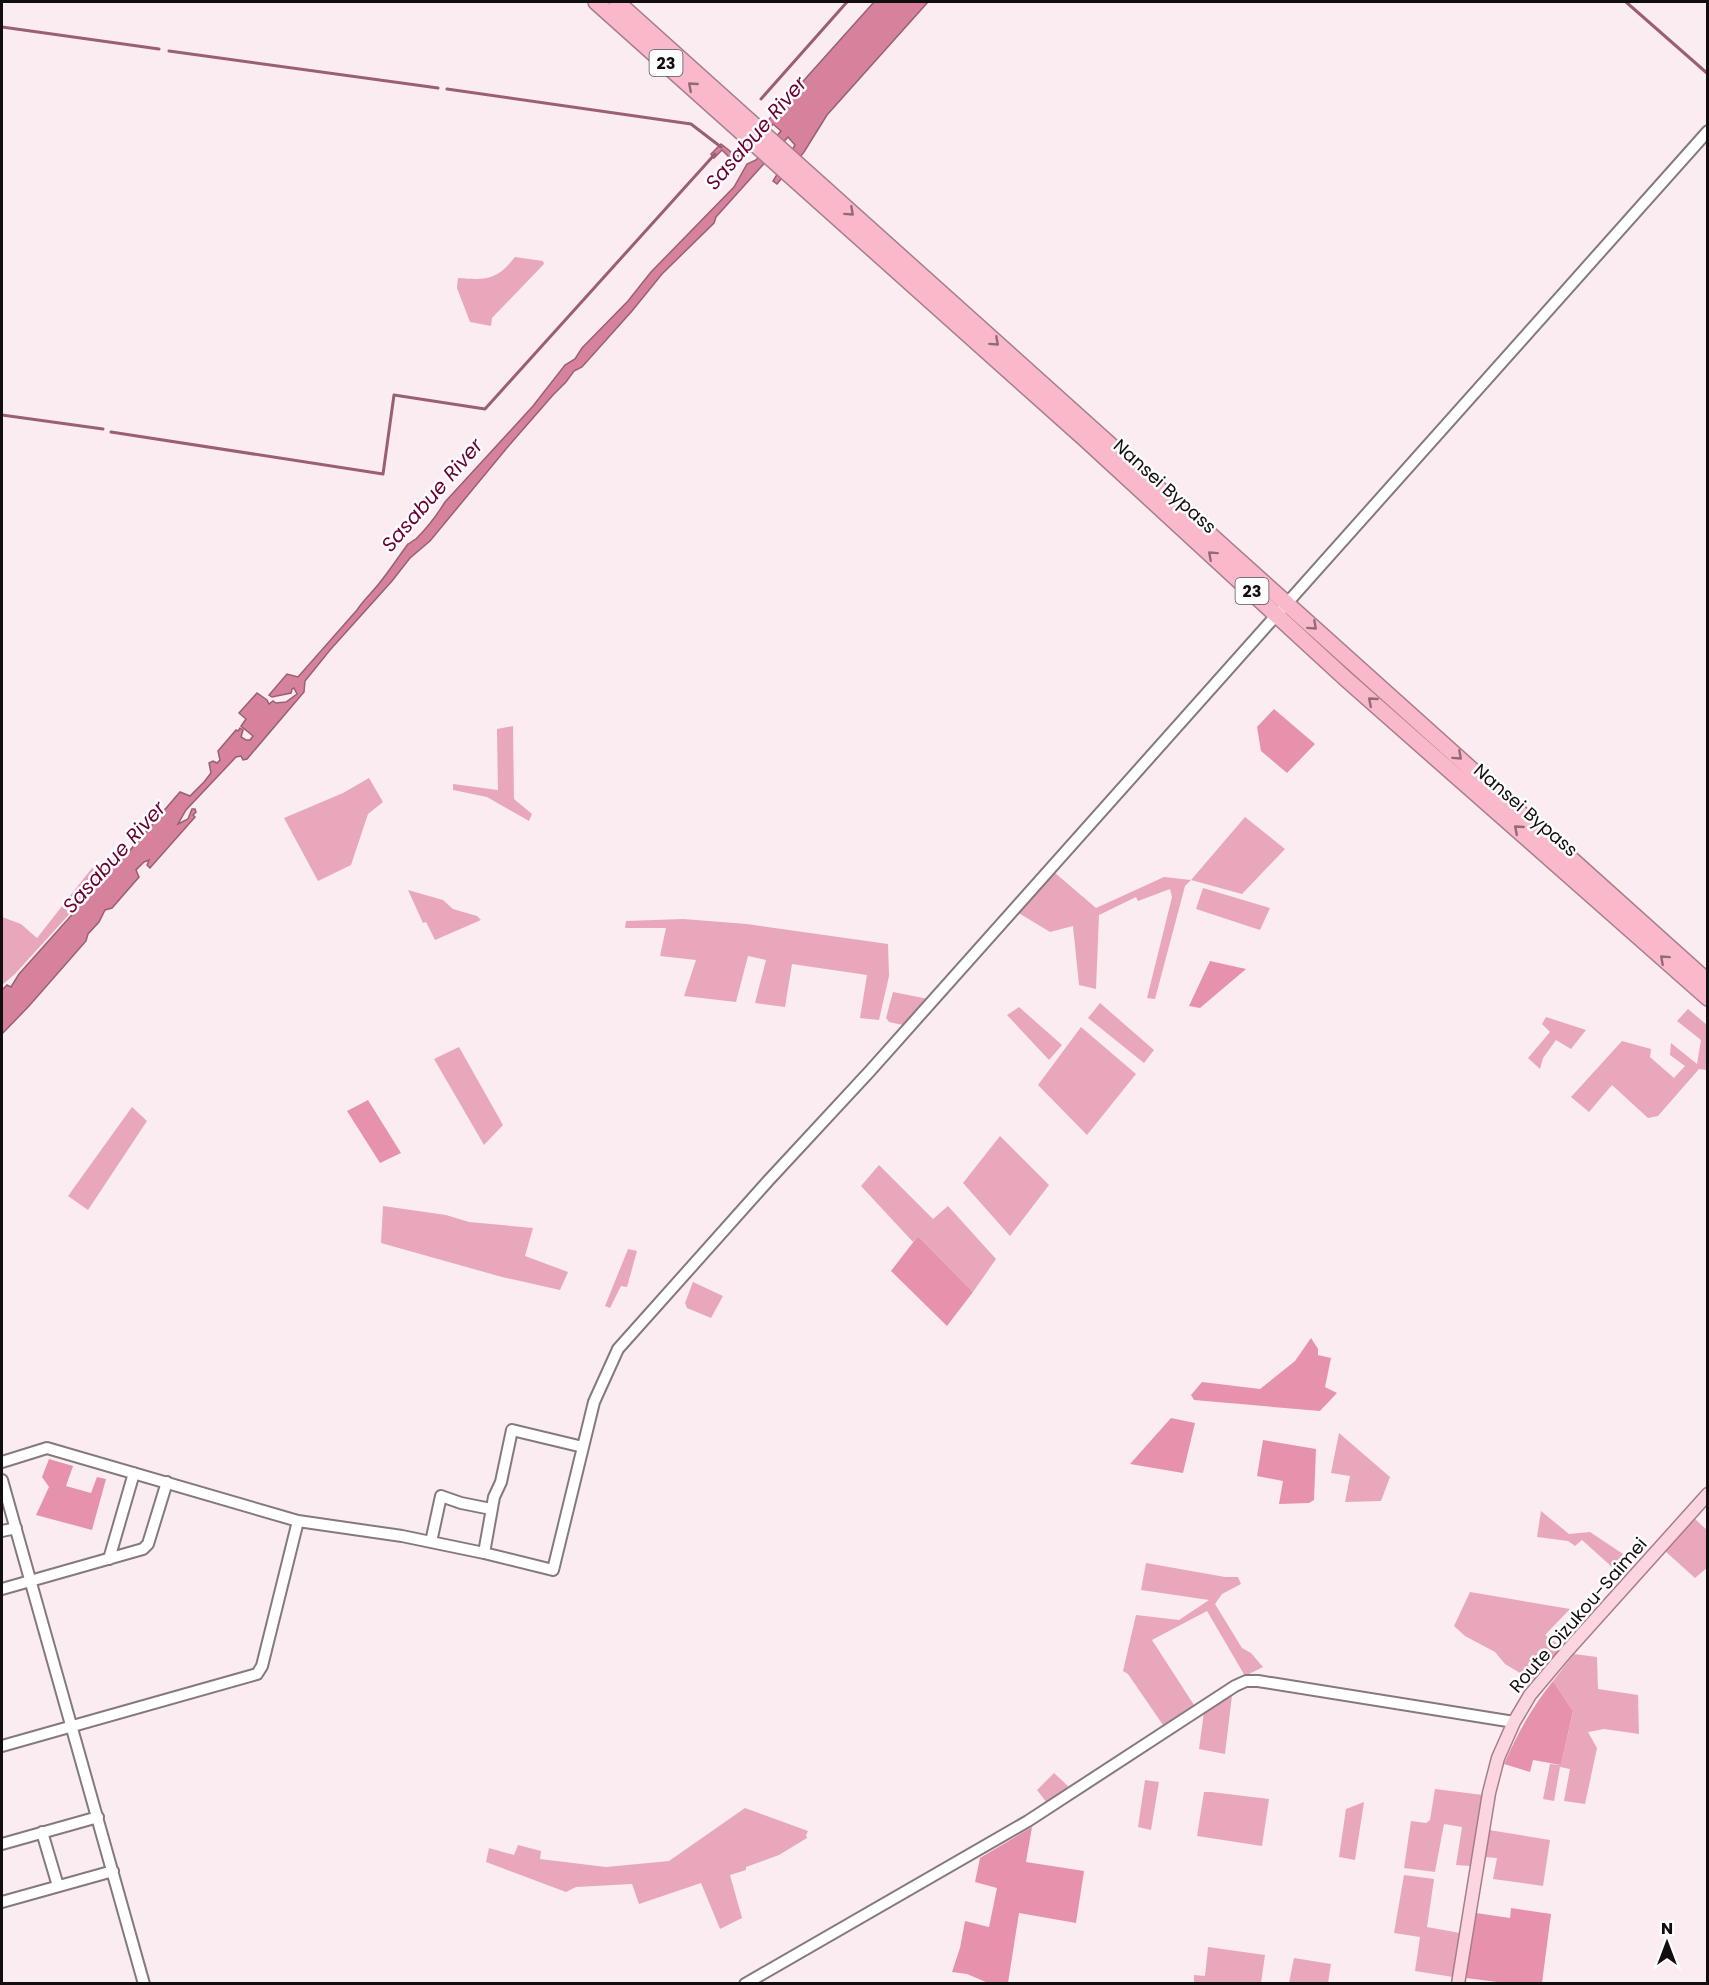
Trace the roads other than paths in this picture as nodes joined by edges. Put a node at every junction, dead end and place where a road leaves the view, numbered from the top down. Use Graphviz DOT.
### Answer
graph roads {
  1 [pos="597,2"];
  2 [pos="617,2"];
  3 [pos="740,120"];
  4 [pos="1707,131"];
  5 [pos="1281,608"];
  6 [pos="1707,982"];
  7 [pos="1707,998"];
  8 [pos="584,1447"];
  9 [pos="2,1462"];
  10 [pos="134,1473"];
  11 [pos="2,1480"];
  12 [pos="167,1482"];
  13 [pos="1707,1494"];
  14 [pos="491,1509"];
  15 [pos="298,1521"];
  16 [pos="16,1527"];
  17 [pos="2,1531"];
  18 [pos="431,1542"];
  19 [pos="483,1553"];
  20 [pos="109,1559"];
  21 [pos="32,1581"];
  22 [pos="2,1589"];
  23 [pos="1514,1722"];
  24 [pos="72,1726"];
  25 [pos="2,1746"];
  26 [pos="98,1818"];
  27 [pos="42,1832"];
  28 [pos="2,1844"];
  29 [pos="113,1871"];
  30 [pos="58,1886"];
  31 [pos="2,1902"];
  32 [pos="144,1983"];
  33 [pos="746,1983"];
  34 [pos="1458,1983"];
  3 -- 1 [label="highway, Nansei Bypass / 23, one-way"];
  2 -- 3 [label="highway, Nansei Bypass / 23"];
  3 -- 5 [label="highway, Nansei Bypass / 23"];
  4 -- 5 [label="street"];
  5 -- 6 [label="highway, Nansei Bypass / 23, one-way"];
  7 -- 5 [label="highway, Nansei Bypass / 23, one-way"];
  5 -- 8 [label="street"];
  8 -- 14 [label="street"];
  8 -- 19 [label="street"];
  9 -- 10 [label="street"];
  10 -- 12 [label="street"];
  10 -- 20 [label="street"];
  11 -- 16 [label="street"];
  12 -- 15 [label="street"];
  12 -- 20 [label="street"];
  13 -- 23 [label="main road, Route Oizukou-Saimei"];
  14 -- 18 [label="street"];
  14 -- 19 [label="street"];
  15 -- 18 [label="street"];
  15 -- 24 [label="street"];
  16 -- 17 [label="street"];
  16 -- 21 [label="street"];
  18 -- 19 [label="street"];
  20 -- 21 [label="street"];
  21 -- 22 [label="street"];
  21 -- 24 [label="street"];
  23 -- 33 [label="street"];
  23 -- 34 [label="main road, Route Oizukou-Saimei"];
  24 -- 25 [label="street"];
  24 -- 26 [label="street"];
  26 -- 27 [label="street"];
  26 -- 29 [label="street"];
  27 -- 28 [label="street"];
  27 -- 30 [label="street"];
  29 -- 30 [label="street"];
  29 -- 32 [label="street"];
  30 -- 31 [label="street"];
}
